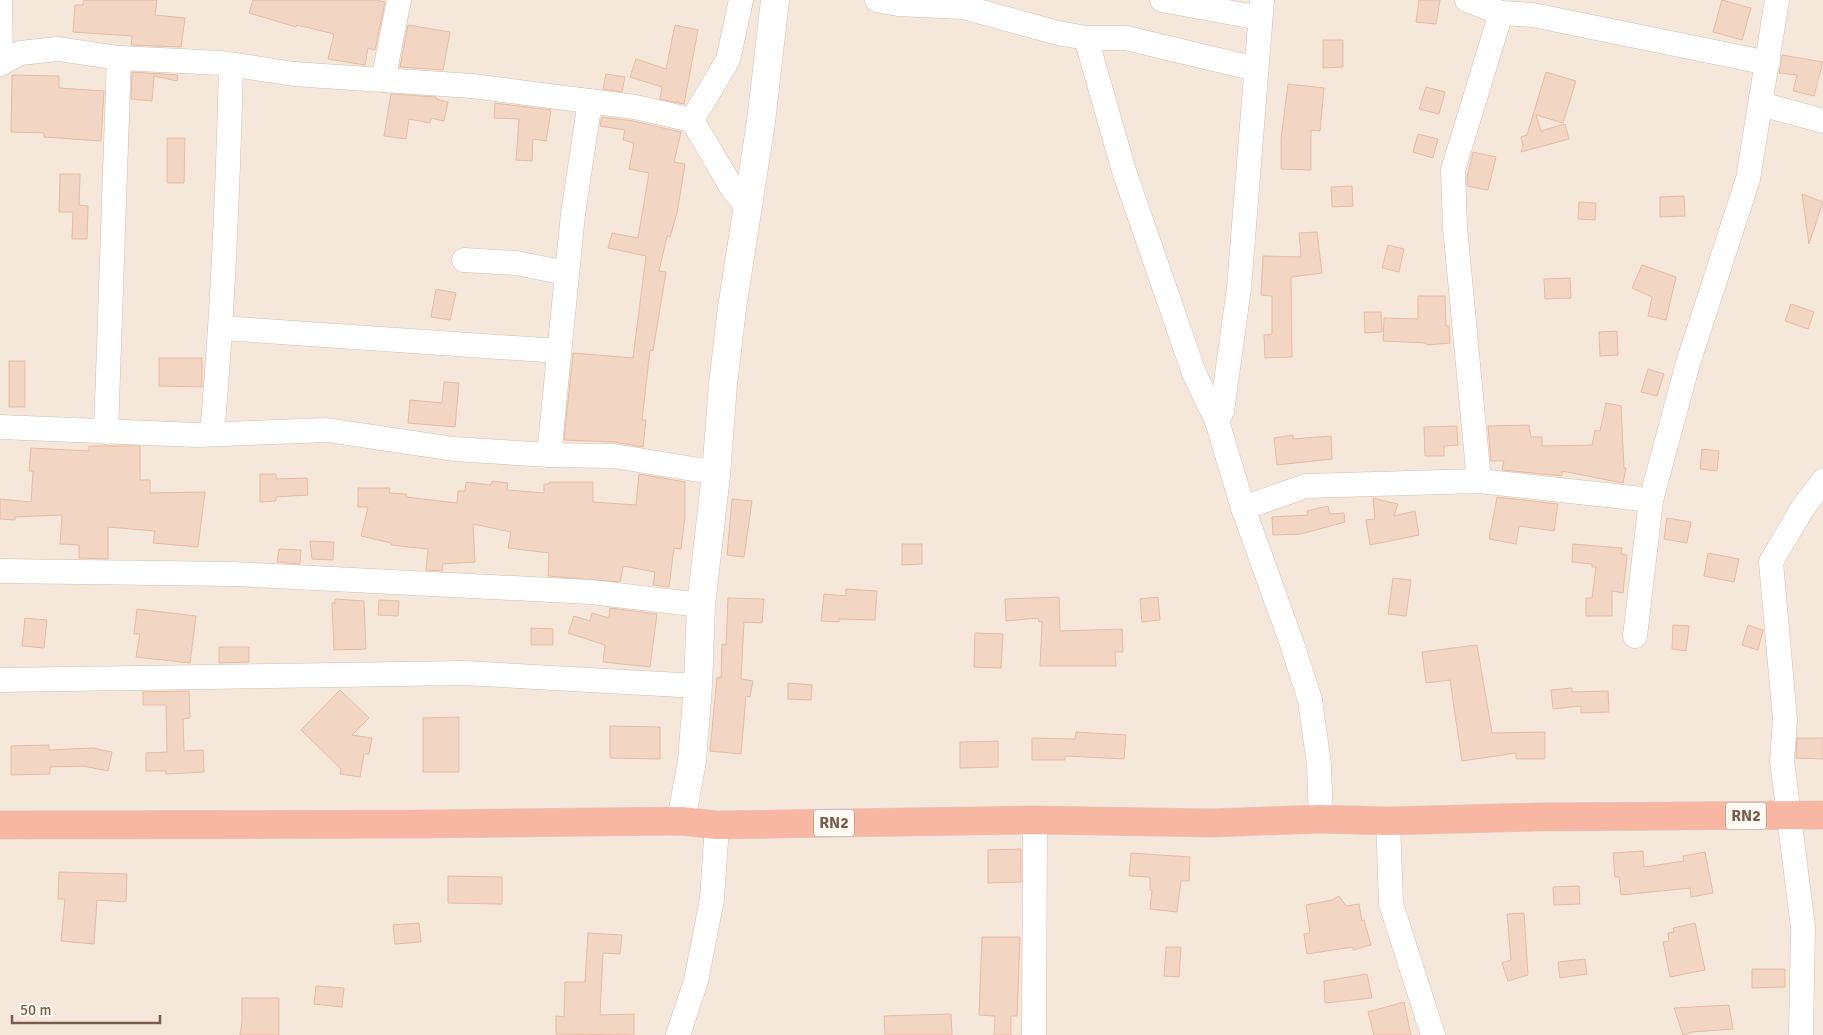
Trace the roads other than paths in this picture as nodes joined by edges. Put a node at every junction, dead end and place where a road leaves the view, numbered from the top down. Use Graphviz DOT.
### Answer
graph roads {
  1 [pos="0,0"];
  2 [pos="399,0"];
  3 [pos="741,0"];
  4 [pos="775,0"];
  5 [pos="877,0"];
  6 [pos="1162,0"];
  7 [pos="1467,0"];
  8 [pos="1777,0"];
  9 [pos="1261,9"];
  10 [pos="1501,13"];
  11 [pos="1086,38"];
  12 [pos="119,58"];
  13 [pos="1768,63"];
  14 [pos="0,64"];
  15 [pos="231,64"];
  16 [pos="1256,69"];
  17 [pos="383,80"];
  18 [pos="590,101"];
  19 [pos="1761,104"];
  20 [pos="692,120"];
  21 [pos="1823,121"];
  22 [pos="748,207"];
  23 [pos="464,260"];
  24 [pos="566,273"];
  25 [pos="222,328"];
  26 [pos="558,351"];
  27 [pos="1217,420"];
  28 [pos="0,427"];
  29 [pos="106,432"];
  30 [pos="212,434"];
  31 [pos="549,456"];
  32 [pos="717,473"];
  33 [pos="1479,481"];
  34 [pos="1821,487"];
  35 [pos="1651,500"];
  36 [pos="1242,508"];
  37 [pos="0,570"];
  38 [pos="701,605"];
  39 [pos="1636,636"];
  40 [pos="0,680"];
  41 [pos="698,686"];
  42 [pos="1823,815"];
  43 [pos="1788,816"];
  44 [pos="1321,819"];
  45 [pos="1035,820"];
  46 [pos="681,821"];
  47 [pos="1388,821"];
  48 [pos="0,825"];
  49 [pos="717,825"];
  50 [pos="678,1035"];
  51 [pos="1034,1035"];
  52 [pos="1433,1035"];
  53 [pos="1800,1035"];
  1 -- 14 [label="street"];
  2 -- 17 [label="street"];
  3 -- 20 [label="street"];
  4 -- 22 [label="street"];
  5 -- 11 [label="street"];
  6 -- 9 [label="street"];
  7 -- 10 [label="street"];
  8 -- 13 [label="street"];
  9 -- 16 [label="street"];
  10 -- 13 [label="street"];
  10 -- 33 [label="street"];
  11 -- 16 [label="street"];
  11 -- 27 [label="street"];
  12 -- 14 [label="street"];
  12 -- 15 [label="street"];
  12 -- 29 [label="street"];
  13 -- 19 [label="street"];
  15 -- 17 [label="street"];
  15 -- 25 [label="street"];
  16 -- 27 [label="street"];
  17 -- 18 [label="street"];
  18 -- 20 [label="street"];
  18 -- 24 [label="street"];
  19 -- 21 [label="street"];
  19 -- 35 [label="street"];
  20 -- 22 [label="street"];
  22 -- 32 [label="street"];
  23 -- 24 [label="street"];
  24 -- 26 [label="street"];
  25 -- 26 [label="street"];
  25 -- 30 [label="street"];
  26 -- 31 [label="street"];
  27 -- 36 [label="street"];
  28 -- 29 [label="street"];
  29 -- 30 [label="street"];
  30 -- 31 [label="street"];
  31 -- 32 [label="street"];
  32 -- 38 [label="street"];
  33 -- 35 [label="street"];
  33 -- 36 [label="street"];
  34 -- 43 [label="street"];
  35 -- 39 [label="street"];
  36 -- 44 [label="street"];
  37 -- 38 [label="street"];
  38 -- 41 [label="street"];
  40 -- 41 [label="street"];
  41 -- 46 [label="street"];
  42 -- 43 [label="highway, RN2"];
  43 -- 47 [label="highway, RN2"];
  43 -- 53 [label="street"];
  44 -- 45 [label="highway, RN2"];
  44 -- 47 [label="highway, RN2"];
  45 -- 49 [label="highway, RN2"];
  45 -- 51 [label="street"];
  46 -- 48 [label="highway, RN2"];
  46 -- 49 [label="highway, RN2"];
  47 -- 52 [label="street"];
  49 -- 50 [label="street"];
}
